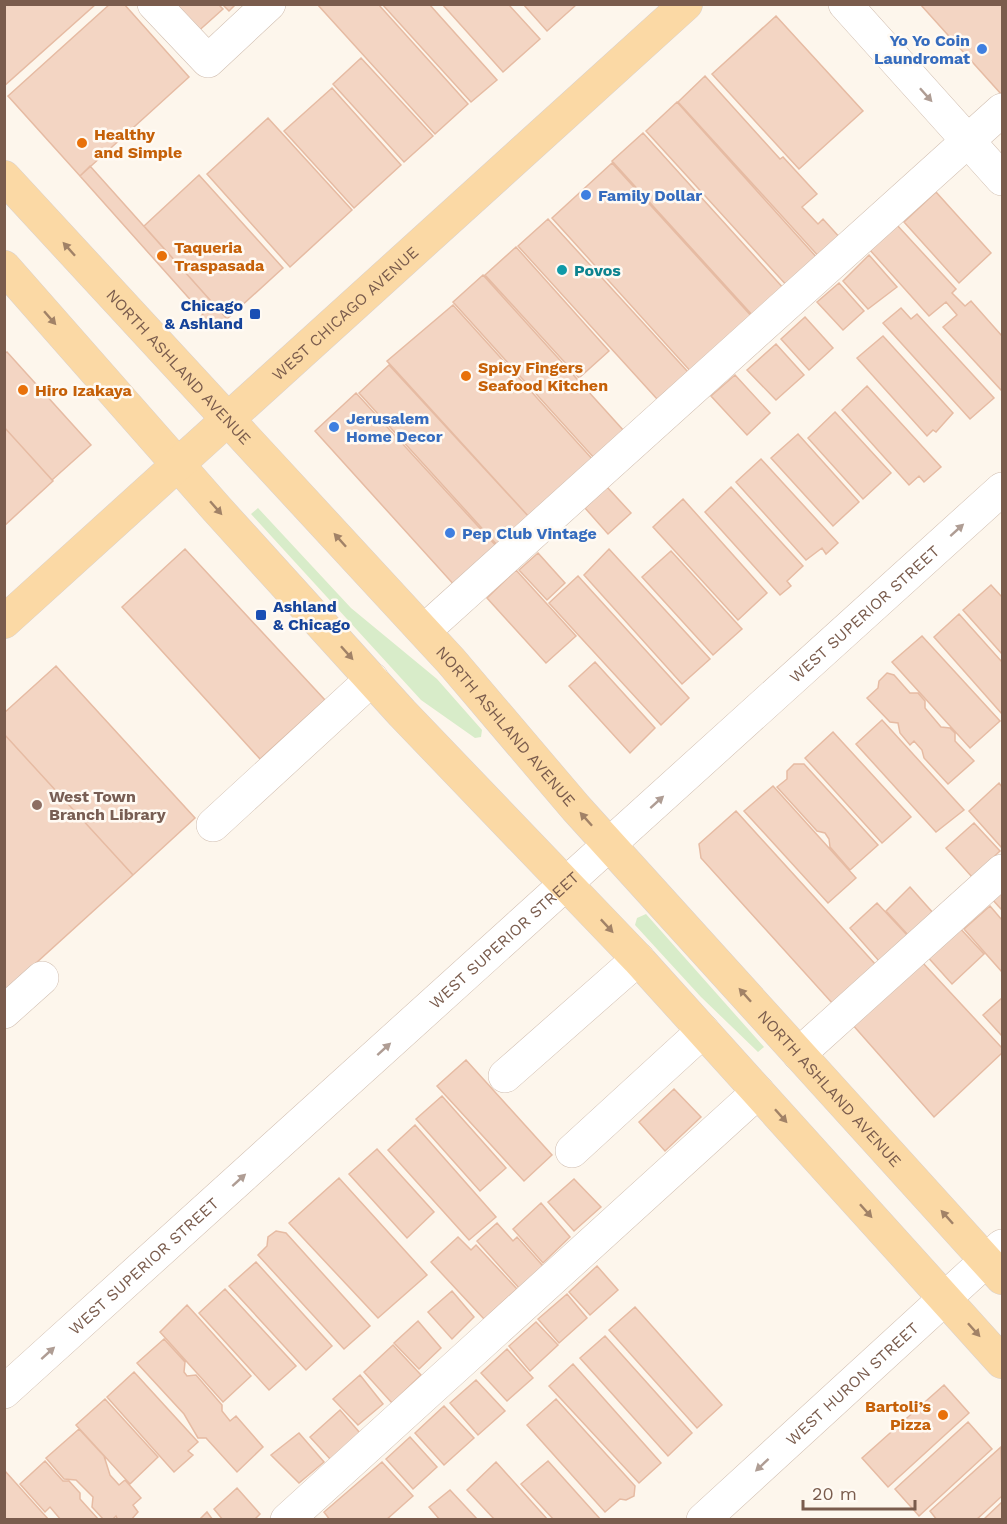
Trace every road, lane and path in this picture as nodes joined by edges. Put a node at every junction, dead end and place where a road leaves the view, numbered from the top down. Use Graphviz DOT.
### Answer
graph roads {
  1 [pos="154,4"];
  2 [pos="269,4"];
  3 [pos="686,4"];
  4 [pos="845,4"];
  5 [pos="1002,110"];
  6 [pos="968,141"];
  7 [pos="4,177"];
  8 [pos="1002,179"];
  9 [pos="4,267"];
  10 [pos="228,419"];
  11 [pos="178,464"];
  12 [pos="1002,489"];
  13 [pos="4,622"];
  14 [pos="424,632"];
  15 [pos="372,679"];
  16 [pos="213,825"];
  17 [pos="610,845"];
  18 [pos="1002,871"];
  19 [pos="567,883"];
  20 [pos="638,959"];
  21 [pos="42,978"];
  22 [pos="4,1012"];
  23 [pos="703,1031"];
  24 [pos="799,1054"];
  25 [pos="505,1076"];
  26 [pos="758,1092"];
  27 [pos="572,1151"];
  28 [pos="997,1261"];
  29 [pos="945,1298"];
  30 [pos="1002,1362"];
  31 [pos="4,1392"];
  32 [pos="287,1520"];
  33 [pos="703,1520"];
  1 -- 2 [label="street"];
  3 -- 10 [label="main road, WEST CHICAGO AVENUE"];
  4 -- 6 [label="street, one-way"];
  5 -- 6 [label="street"];
  6 -- 8 [label="street"];
  6 -- 14 [label="street"];
  10 -- 7 [label="main road, NORTH ASHLAND AVENUE, one-way"];
  9 -- 11 [label="main road, one-way"];
  10 -- 11 [label="main road, WEST CHICAGO AVENUE"];
  14 -- 10 [label="main road, NORTH ASHLAND AVENUE, one-way"];
  11 -- 13 [label="main road, WEST CHICAGO AVENUE"];
  11 -- 15 [label="main road, one-way"];
  17 -- 12 [label="street, WEST SUPERIOR STREET, one-way"];
  17 -- 14 [label="main road, NORTH ASHLAND AVENUE, one-way"];
  15 -- 16 [label="street"];
  15 -- 19 [label="main road"];
  17 -- 19 [label="street, WEST SUPERIOR STREET"];
  24 -- 17 [label="main road, NORTH ASHLAND AVENUE, one-way"];
  18 -- 24 [label="street"];
  19 -- 20 [label="main road, one-way"];
  31 -- 19 [label="street, WEST SUPERIOR STREET, one-way"];
  20 -- 23 [label="main road"];
  20 -- 25 [label="street"];
  21 -- 22 [label="street"];
  23 -- 26 [label="main road"];
  23 -- 27 [label="street"];
  28 -- 24 [label="main road, NORTH ASHLAND AVENUE, one-way"];
  26 -- 29 [label="main road, one-way"];
  26 -- 32 [label="street"];
  28 -- 29 [label="street, WEST HURON STREET"];
  29 -- 30 [label="main road, one-way"];
  29 -- 33 [label="street, WEST HURON STREET, one-way"];
}
